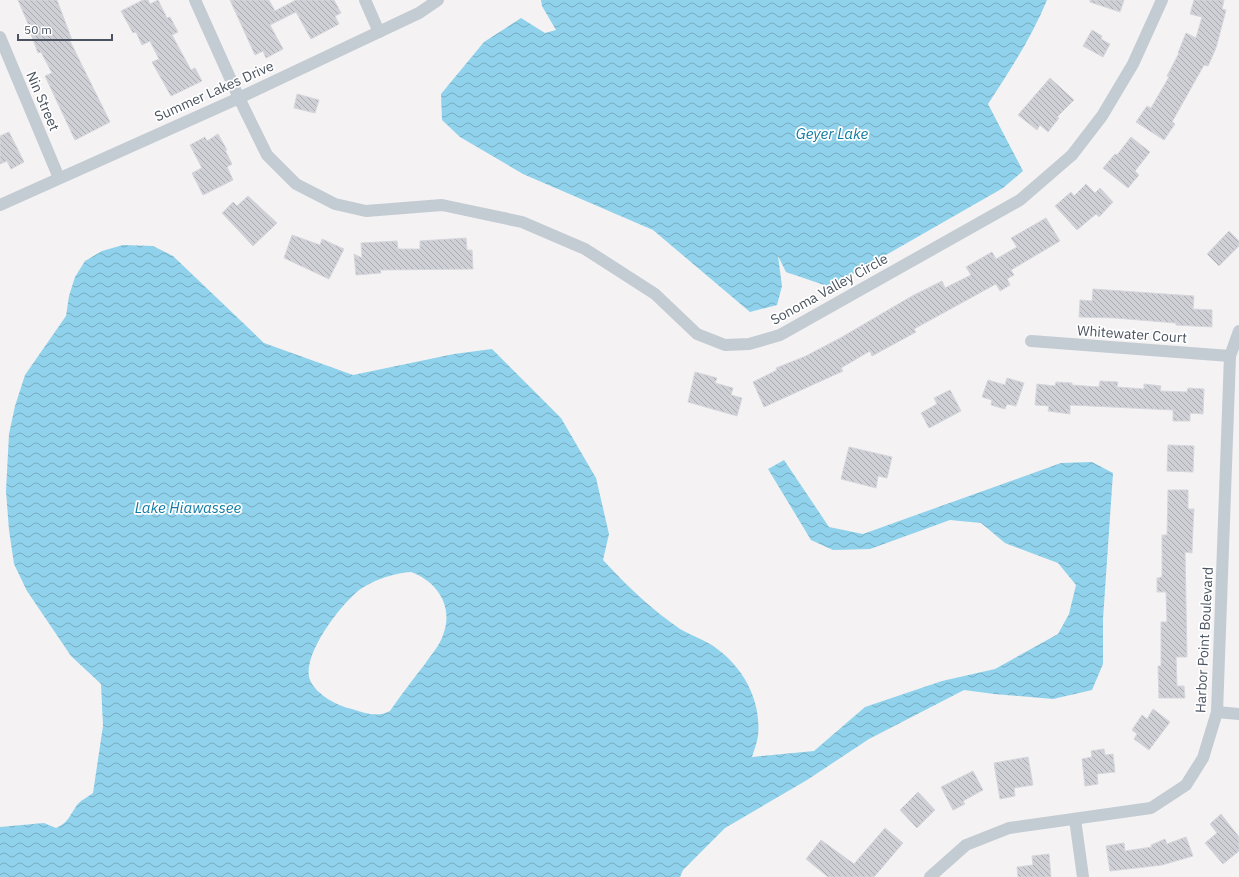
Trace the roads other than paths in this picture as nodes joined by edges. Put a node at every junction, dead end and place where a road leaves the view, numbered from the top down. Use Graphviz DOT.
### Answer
graph roads {
  1 [pos="195,0"];
  2 [pos="365,0"];
  3 [pos="438,0"];
  4 [pos="1162,0"];
  5 [pos="379,32"];
  6 [pos="0,36"];
  7 [pos="238,98"];
  8 [pos="59,178"];
  9 [pos="0,204"];
  10 [pos="1239,331"];
  11 [pos="1031,341"];
  12 [pos="1230,356"];
  13 [pos="1217,712"];
  14 [pos="1239,714"];
  15 [pos="1075,819"];
  16 [pos="930,877"];
  17 [pos="1083,877"];
  1 -- 7 [label="street, Sonoma Valley Circle"];
  2 -- 5 [label="street"];
  3 -- 5 [label="street, Summer Lakes Drive"];
  4 -- 7 [label="street, Sonoma Valley Circle"];
  5 -- 7 [label="street, Summer Lakes Drive"];
  6 -- 8 [label="street, Nin Street"];
  7 -- 8 [label="street, Summer Lakes Drive"];
  8 -- 9 [label="street, Summer Lakes Drive"];
  10 -- 12 [label="street, Harbor Point Boulevard"];
  11 -- 12 [label="street, Whitewater Court"];
  12 -- 13 [label="street, Harbor Point Boulevard"];
  13 -- 14 [label="street"];
  13 -- 15 [label="street, Harbor Point Boulevard"];
  15 -- 16 [label="street, Harbor Point Boulevard"];
  15 -- 17 [label="street"];
}
